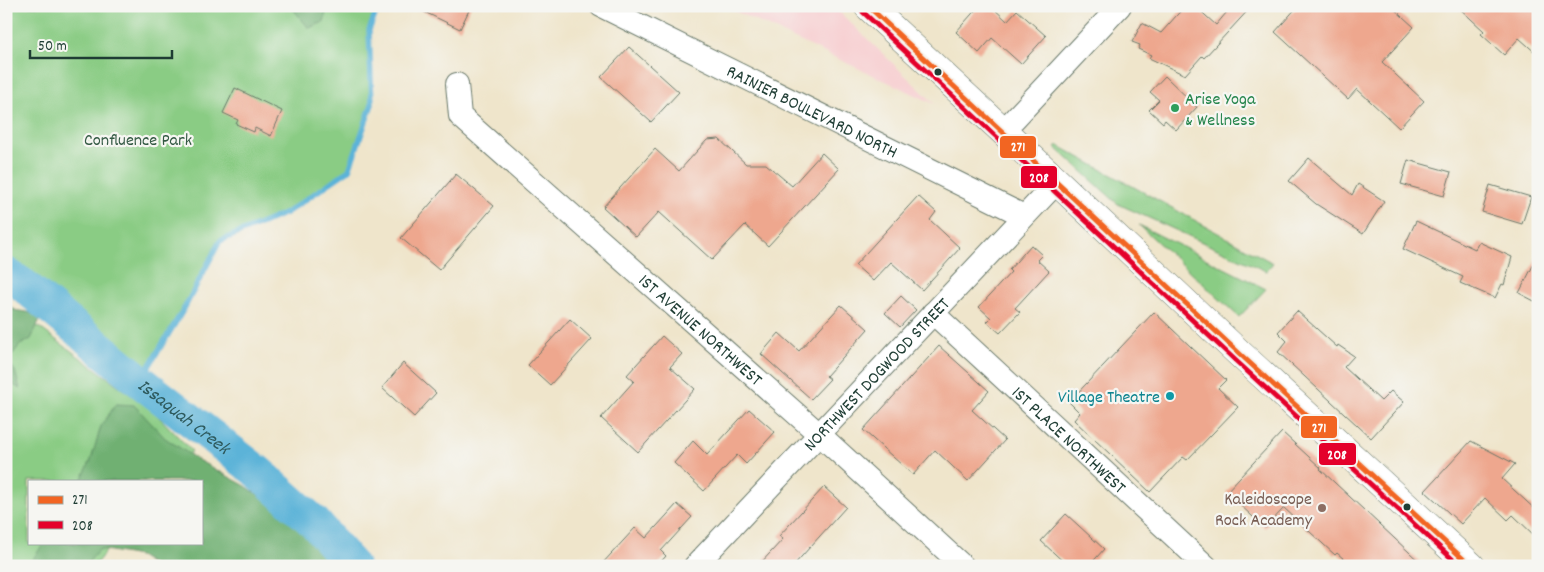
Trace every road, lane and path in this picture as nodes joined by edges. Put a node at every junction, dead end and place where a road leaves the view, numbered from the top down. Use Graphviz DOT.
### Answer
graph roads {
  1 [pos="601,6"];
  2 [pos="868,6"];
  3 [pos="1120,6"];
  4 [pos="457,84"];
  5 [pos="1004,131"];
  6 [pos="1057,182"];
  7 [pos="1024,216"];
  8 [pos="933,313"];
  9 [pos="819,434"];
  10 [pos="695,566"];
  11 [pos="963,566"];
  12 [pos="1206,566"];
  13 [pos="1471,566"];
  1 -- 7 [label="street, RAINIER BOULEVARD NORTH"];
  2 -- 5 [label="main road"];
  3 -- 5 [label="street"];
  4 -- 9 [label="street, 1ST AVENUE NORTHWEST"];
  5 -- 6 [label="main road"];
  6 -- 7 [label="street, NORTHWEST DOGWOOD STREET"];
  6 -- 13 [label="main road"];
  7 -- 8 [label="street, NORTHWEST DOGWOOD STREET"];
  8 -- 9 [label="street, NORTHWEST DOGWOOD STREET"];
  8 -- 12 [label="street, 1ST PLACE NORTHWEST"];
  9 -- 10 [label="street, NORTHWEST DOGWOOD STREET"];
  9 -- 11 [label="street, 1ST AVENUE NORTHWEST"];
}
